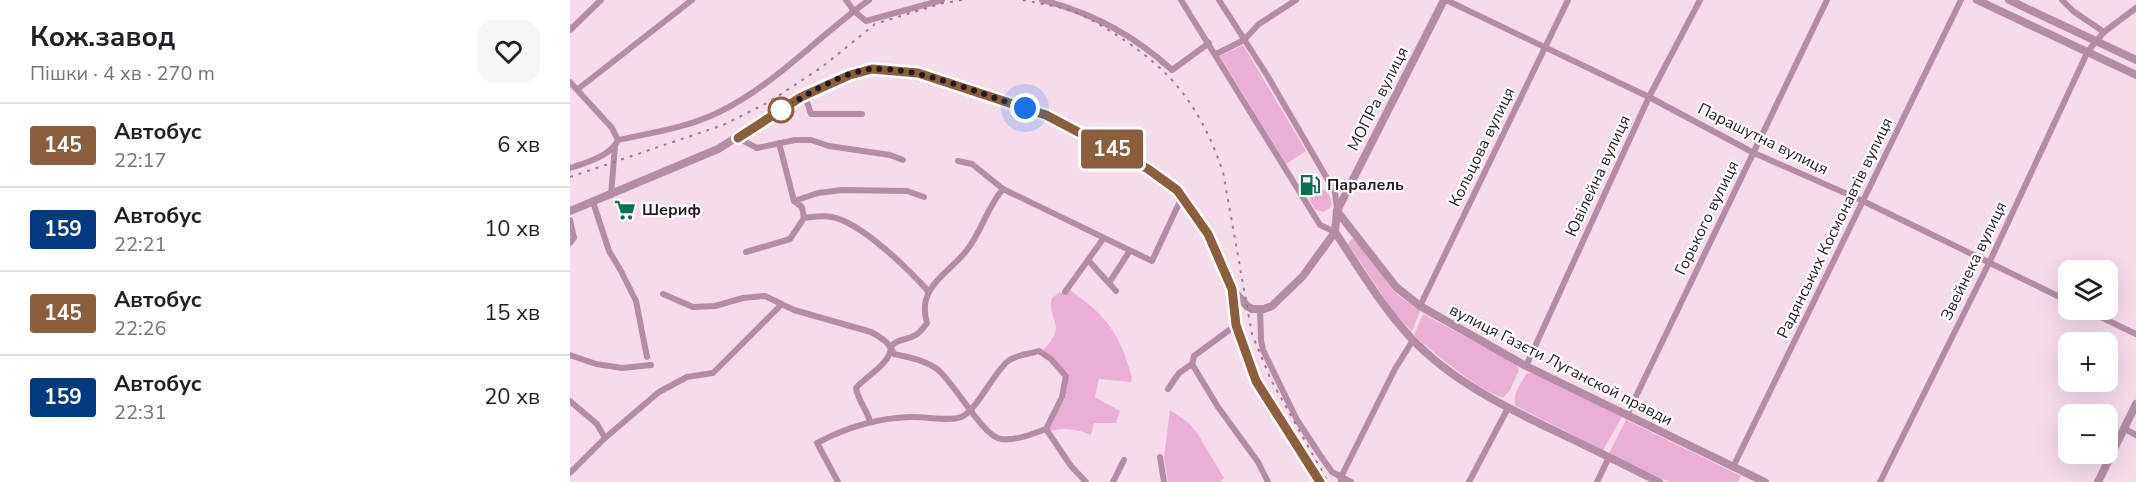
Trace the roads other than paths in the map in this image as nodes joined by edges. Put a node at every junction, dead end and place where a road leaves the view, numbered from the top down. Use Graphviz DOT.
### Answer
graph roads {
  1 [pos="601,0"];
  2 [pos="692,0"];
  3 [pos="846,0"];
  4 [pos="869,0"];
  5 [pos="942,0"];
  6 [pos="1042,0"];
  7 [pos="1181,0"];
  8 [pos="1219,0"];
  9 [pos="1296,0"];
  10 [pos="1445,0"];
  11 [pos="1568,0"];
  12 [pos="1700,0"];
  13 [pos="1827,0"];
  14 [pos="1961,0"];
  15 [pos="1977,0"];
  16 [pos="2009,0"];
  17 [pos="2062,0"];
  18 [pos="2136,8"];
  19 [pos="854,10"];
  20 [pos="570,30"];
  21 [pos="2104,32"];
  22 [pos="1244,40"];
  23 [pos="2096,41"];
  24 [pos="1209,43"];
  25 [pos="1545,47"];
  26 [pos="2088,51"];
  27 [pos="1216,54"];
  28 [pos="2136,60"];
  29 [pos="2136,75"];
  30 [pos="570,82"];
  31 [pos="578,89"];
  32 [pos="801,97"];
  33 [pos="1649,97"];
  34 [pos="862,114"];
  35 [pos="738,138"];
  36 [pos="616,143"];
  37 [pos="778,143"];
  38 [pos="1754,153"];
  39 [pos="903,160"];
  40 [pos="958,161"];
  41 [pos="570,168"];
  42 [pos="1003,189"];
  43 [pos="611,195"];
  44 [pos="924,197"];
  45 [pos="1182,197"];
  46 [pos="794,201"];
  47 [pos="1863,201"];
  48 [pos="593,202"];
  49 [pos="570,211"];
  50 [pos="1337,211"];
  51 [pos="804,218"];
  52 [pos="570,220"];
  53 [pos="1335,232"];
  54 [pos="1103,239"];
  55 [pos="570,243"];
  56 [pos="746,252"];
  57 [pos="1129,252"];
  58 [pos="1088,260"];
  59 [pos="1989,263"];
  60 [pos="1109,283"];
  61 [pos="1232,289"];
  62 [pos="1116,291"];
  63 [pos="929,292"];
  64 [pos="1065,292"];
  65 [pos="663,294"];
  66 [pos="2058,296"];
  67 [pos="781,305"];
  68 [pos="1420,306"];
  69 [pos="1260,309"];
  70 [pos="2107,320"];
  71 [pos="1236,325"];
  72 [pos="2136,334"];
  73 [pos="1413,340"];
  74 [pos="891,346"];
  75 [pos="570,355"];
  76 [pos="647,357"];
  77 [pos="651,364"];
  78 [pos="1192,364"];
  79 [pos="1526,366"];
  80 [pos="1168,389"];
  81 [pos="570,401"];
  82 [pos="2136,404"];
  83 [pos="1508,408"];
  84 [pos="972,411"];
  85 [pos="1627,415"];
  86 [pos="870,421"];
  87 [pos="1046,429"];
  88 [pos="2125,429"];
  89 [pos="2136,435"];
  90 [pos="605,438"];
  91 [pos="1160,457"];
  92 [pos="1609,457"];
  93 [pos="1124,460"];
  94 [pos="1732,467"];
  95 [pos="570,473"];
  96 [pos="1341,479"];
  97 [pos="838,482"];
  98 [pos="1086,482"];
  99 [pos="1113,482"];
  100 [pos="1164,482"];
  101 [pos="1268,482"];
  102 [pos="1320,482"];
  103 [pos="1351,482"];
  104 [pos="1469,482"];
  105 [pos="1597,482"];
  106 [pos="1659,482"];
  107 [pos="1765,482"];
  108 [pos="1880,482"];
  109 [pos="2098,482"];
  1 -- 20 [label="street"];
  2 -- 31 [label="street"];
  3 -- 19 [label="street"];
  4 -- 19 [label="street"];
  5 -- 19 [label="street"];
  6 -- 24 [label="street"];
  7 -- 24 [label="street"];
  8 -- 22 [label="street, вулиця Газєти Луганской правди"];
  9 -- 22 [label="street"];
  10 -- 25 [label="street, Парашутна вулиця"];
  10 -- 50 [label="street, МОПРа вулиця"];
  11 -- 25 [label="street, Кольцова вулиця"];
  12 -- 33 [label="street, Ювілейна вулиця"];
  13 -- 38 [label="street, Горького вулиця"];
  14 -- 47 [label="street, Радянських Космонавтів вулиця"];
  15 -- 26 [label="street"];
  16 -- 23 [label="street"];
  17 -- 21 [label="street"];
  18 -- 21 [label="street"];
  19 -- 36 [label="street"];
  21 -- 23 [label="street, Звейнека вулиця"];
  22 -- 27 [label="street"];
  22 -- 50 [label="street, вулиця Газєти Луганской правди"];
  23 -- 26 [label="street, Звейнека вулиця"];
  23 -- 28 [label="street"];
  24 -- 27 [label="street"];
  25 -- 33 [label="street, Парашутна вулиця"];
  25 -- 68 [label="street, Кольцова вулиця"];
  26 -- 29 [label="street"];
  26 -- 59 [label="street, Звейнека вулиця"];
  27 -- 53 [label="street"];
  30 -- 31 [label="street"];
  31 -- 36 [label="street"];
  32 -- 34 [label="street"];
  32 -- 35 [label="street"];
  32 -- 45 [label="street"];
  33 -- 38 [label="street, Парашутна вулиця"];
  33 -- 79 [label="street, Ювілейна вулиця"];
  35 -- 37 [label="street"];
  35 -- 43 [label="street"];
  36 -- 41 [label="street"];
  36 -- 43 [label="street"];
  37 -- 39 [label="street"];
  37 -- 46 [label="street"];
  38 -- 47 [label="street, Парашутна вулиця"];
  38 -- 85 [label="street, Горького вулиця"];
  40 -- 42 [label="street"];
  42 -- 54 [label="street"];
  42 -- 63 [label="street"];
  43 -- 48 [label="street"];
  44 -- 46 [label="street"];
  45 -- 57 [label="street"];
  45 -- 61 [label="street"];
  46 -- 51 [label="street"];
  47 -- 59 [label="street, Парашутна вулиця"];
  47 -- 94 [label="street, Радянських Космонавтів вулиця"];
  48 -- 49 [label="street"];
  48 -- 76 [label="street"];
  50 -- 53 [label="street"];
  50 -- 68 [label="street, вулиця Газєти Луганской правди"];
  51 -- 56 [label="street"];
  51 -- 63 [label="street"];
  52 -- 55 [label="street"];
  53 -- 69 [label="street"];
  53 -- 73 [label="street"];
  54 -- 57 [label="street"];
  54 -- 58 [label="street"];
  57 -- 60 [label="street"];
  58 -- 60 [label="street"];
  58 -- 64 [label="street"];
  59 -- 66 [label="street, Парашутна вулиця"];
  59 -- 108 [label="street, Звейнека вулиця"];
  60 -- 62 [label="street"];
  61 -- 69 [label="street"];
  61 -- 71 [label="street"];
  63 -- 74 [label="street"];
  65 -- 67 [label="street"];
  67 -- 74 [label="street"];
  67 -- 90 [label="street"];
  68 -- 79 [label="street, вулиця Газєти Луганской правди"];
  69 -- 96 [label="street"];
  70 -- 72 [label="street"];
  71 -- 78 [label="street"];
  71 -- 102 [label="street"];
  73 -- 83 [label="street"];
  73 -- 96 [label="street"];
  74 -- 84 [label="street"];
  74 -- 86 [label="street"];
  75 -- 77 [label="street"];
  78 -- 80 [label="street"];
  78 -- 101 [label="street"];
  79 -- 85 [label="street, вулиця Газєти Луганской правди"];
  81 -- 90 [label="street"];
  82 -- 88 [label="street"];
  83 -- 92 [label="street"];
  83 -- 104 [label="street"];
  84 -- 86 [label="street"];
  84 -- 87 [label="street"];
  84 -- 87 [label="street"];
  85 -- 94 [label="street, вулиця Газєти Луганской правди"];
  86 -- 97 [label="street"];
  87 -- 98 [label="street"];
  88 -- 89 [label="street"];
  88 -- 109 [label="street"];
  90 -- 95 [label="street"];
  91 -- 100 [label="street"];
  92 -- 105 [label="street"];
  92 -- 106 [label="street"];
  93 -- 99 [label="street"];
  94 -- 107 [label="street, вулиця Газєти Луганской правди"];
  96 -- 103 [label="street"];
}
